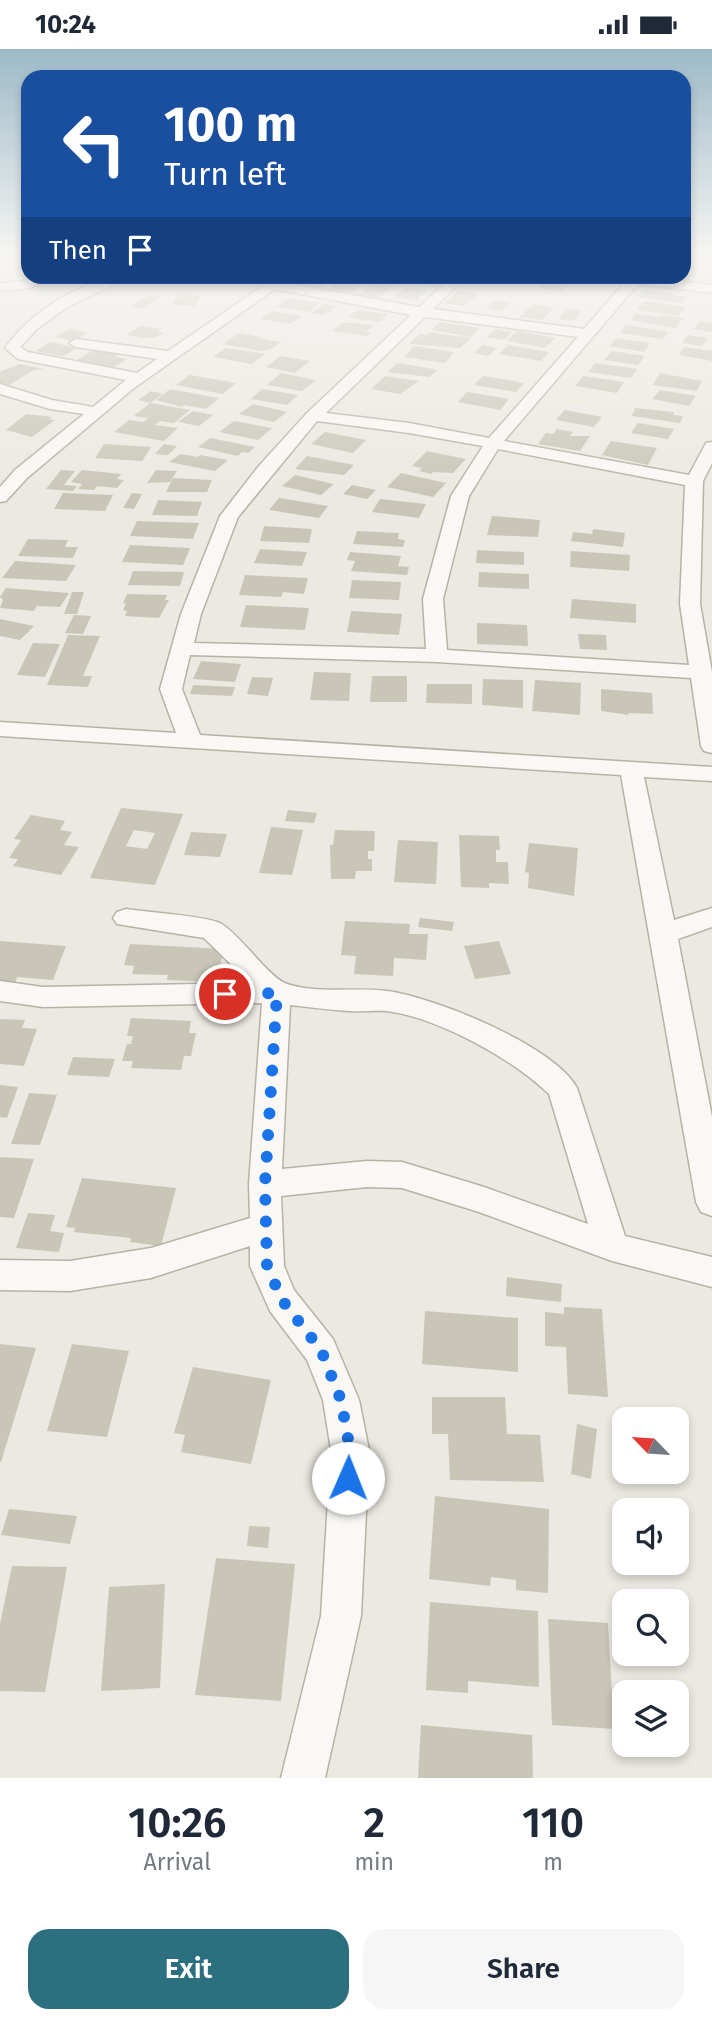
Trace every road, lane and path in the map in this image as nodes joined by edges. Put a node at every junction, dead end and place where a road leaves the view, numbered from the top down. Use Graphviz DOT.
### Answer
graph roads {
  1 [pos="21,334"];
  2 [pos="203,334"];
  3 [pos="398,334"];
  4 [pos="588,334"];
  5 [pos="76,343"];
  6 [pos="171,356"];
  7 [pos="140,378"];
  8 [pos="0,389"];
  9 [pos="97,412"];
  10 [pos="313,416"];
  11 [pos="492,445"];
  12 [pos="712,447"];
  13 [pos="0,470"];
  14 [pos="21,474"];
  15 [pos="694,481"];
  16 [pos="0,497"];
  17 [pos="182,649"];
  18 [pos="437,656"];
  19 [pos="701,672"];
  20 [pos="3,735"];
  21 [pos="191,742"];
  22 [pos="712,746"];
  23 [pos="631,769"];
  24 [pos="712,774"];
  25 [pos="712,917"];
  26 [pos="126,918"];
  27 [pos="664,934"];
  28 [pos="0,991"];
  29 [pos="277,993"];
  30 [pos="265,1184"];
  31 [pos="712,1202"];
  32 [pos="266,1227"];
  33 [pos="612,1247"];
  34 [pos="712,1272"];
  35 [pos="0,1275"];
  36 [pos="303,1778"];
  1 -- 7 [label="street"];
  2 -- 6 [label="street"];
  3 -- 10 [label="street"];
  4 -- 11 [label="street"];
  5 -- 6 [label="street"];
  6 -- 7 [label="street"];
  7 -- 9 [label="street"];
  8 -- 9 [label="street"];
  9 -- 14 [label="street"];
  10 -- 11 [label="street"];
  10 -- 17 [label="street"];
  11 -- 15 [label="street"];
  11 -- 18 [label="street"];
  12 -- 15 [label="street"];
  13 -- 14 [label="street"];
  14 -- 16 [label="street"];
  15 -- 19 [label="street"];
  17 -- 18 [label="street"];
  17 -- 21 [label="street"];
  18 -- 19 [label="street"];
  19 -- 22 [label="street"];
  20 -- 21 [label="street"];
  21 -- 23 [label="street"];
  23 -- 24 [label="street"];
  23 -- 27 [label="street"];
  25 -- 27 [label="street"];
  26 -- 29 [label="street"];
  27 -- 31 [label="street"];
  28 -- 29 [label="street"];
  29 -- 30 [label="street"];
  29 -- 33 [label="street"];
  30 -- 32 [label="street"];
  30 -- 33 [label="street"];
  32 -- 35 [label="street"];
  32 -- 36 [label="street"];
  33 -- 34 [label="street"];
}
